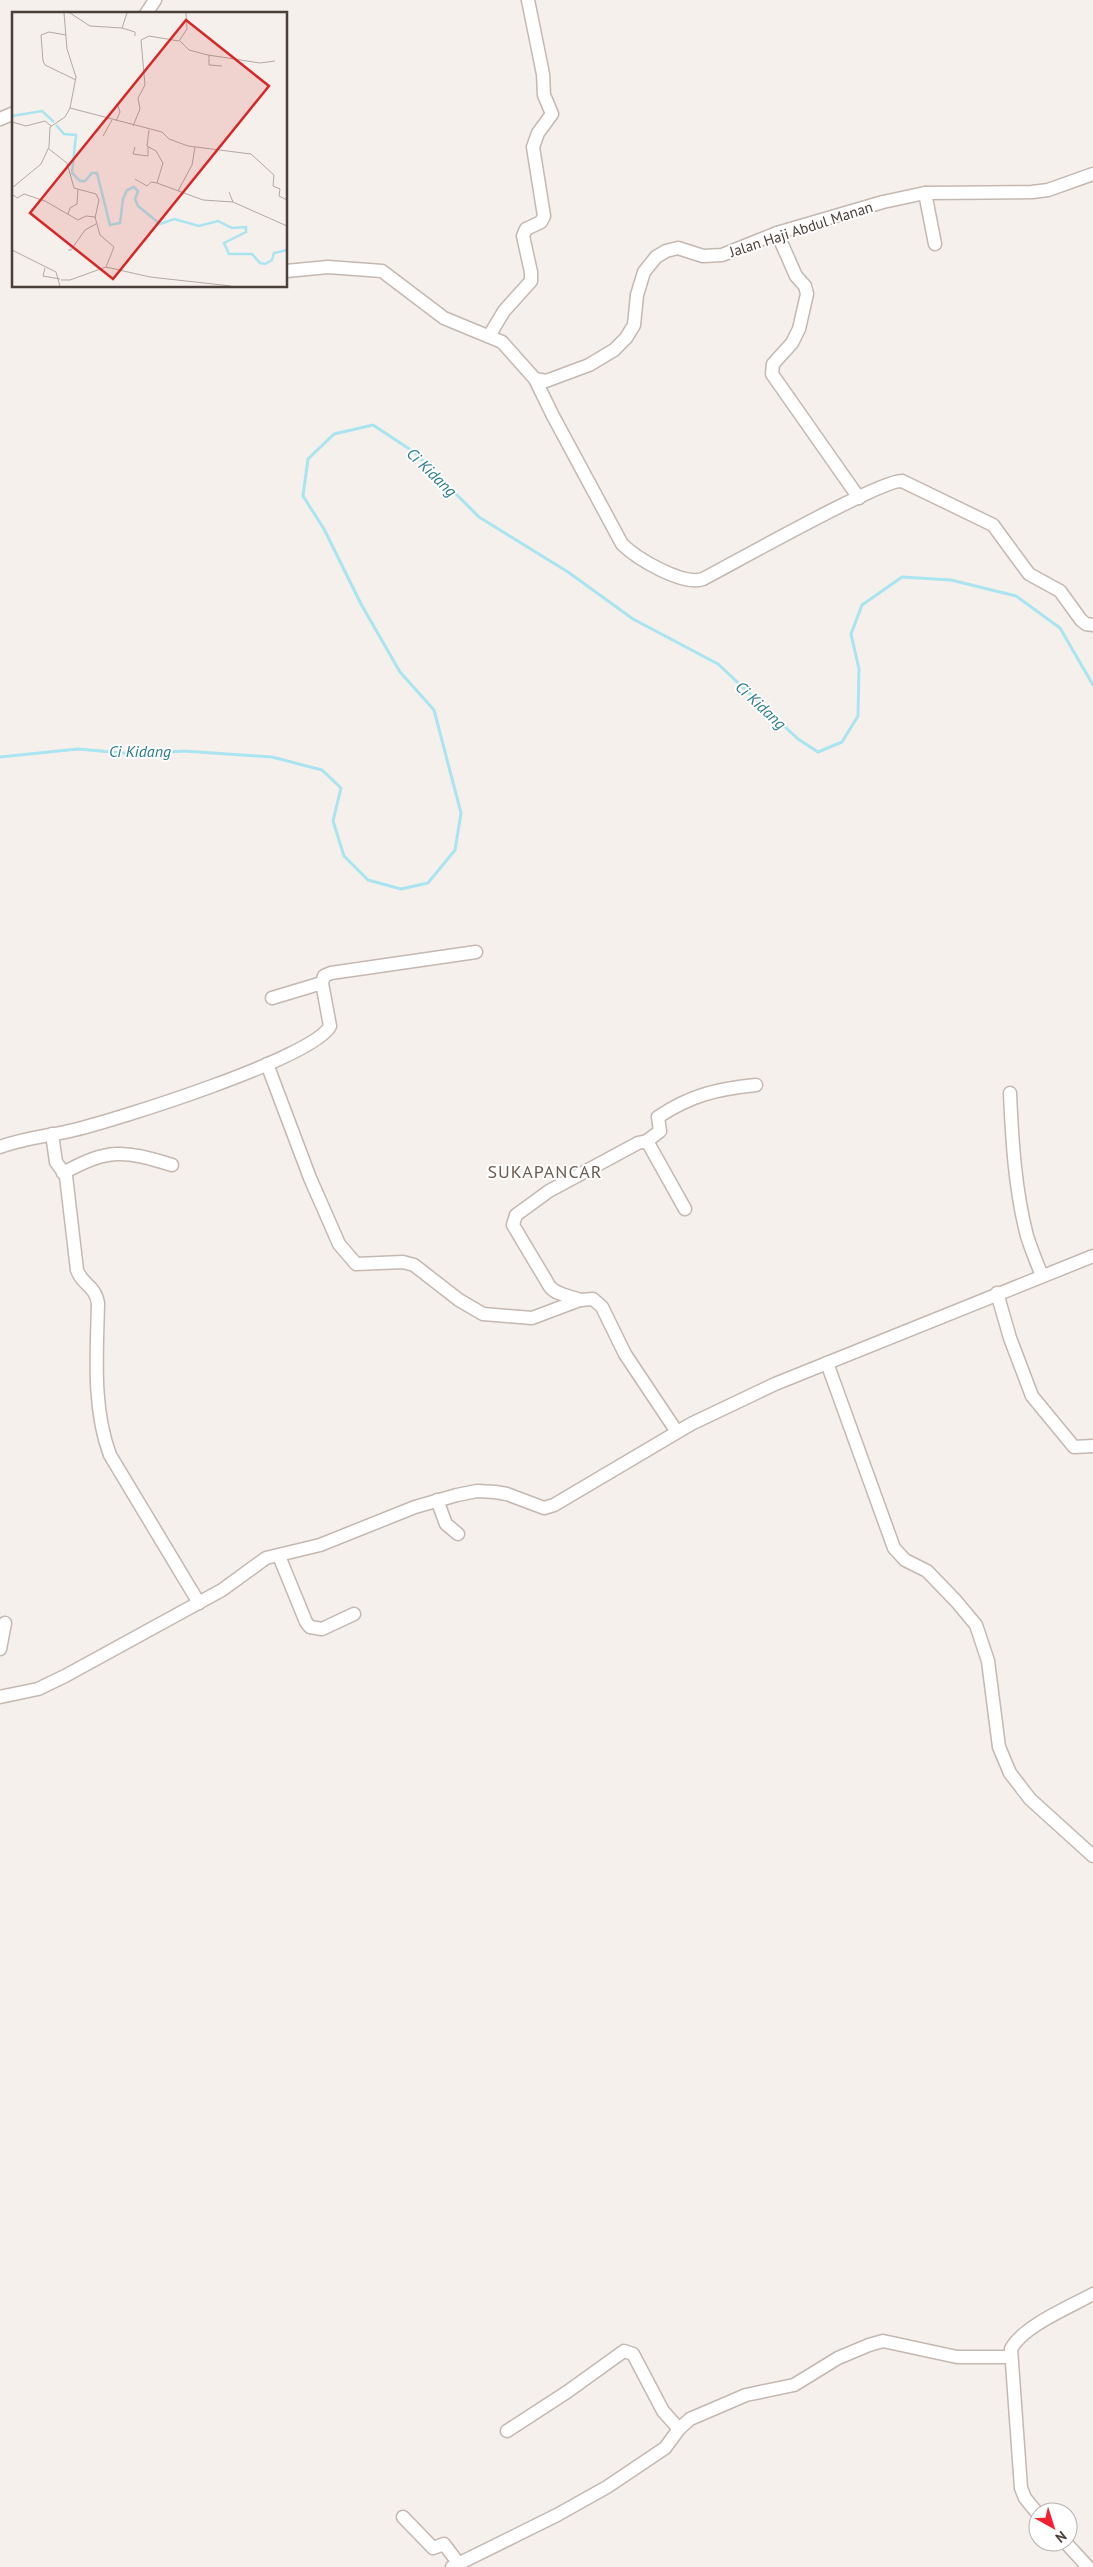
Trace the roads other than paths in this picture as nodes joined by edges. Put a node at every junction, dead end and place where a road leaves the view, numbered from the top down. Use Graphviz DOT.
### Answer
graph roads {
  1 [pos="155,0"];
  2 [pos="528,0"];
  3 [pos="147,12"];
  4 [pos="12,114"];
  5 [pos="0,119"];
  6 [pos="1093,174"];
  7 [pos="925,193"];
  8 [pos="777,233"];
  9 [pos="935,244"];
  10 [pos="288,270"];
  11 [pos="489,336"];
  12 [pos="535,379"];
  13 [pos="859,498"];
  14 [pos="1093,625"];
  15 [pos="476,952"];
  16 [pos="322,983"];
  17 [pos="272,998"];
  18 [pos="267,1064"];
  19 [pos="756,1085"];
  20 [pos="1010,1093"];
  21 [pos="52,1134"];
  22 [pos="647,1141"];
  23 [pos="0,1147"];
  24 [pos="172,1165"];
  25 [pos="63,1173"];
  26 [pos="685,1209"];
  27 [pos="1093,1256"];
  28 [pos="1042,1276"];
  29 [pos="997,1293"];
  30 [pos="580,1300"];
  31 [pos="827,1363"];
  32 [pos="677,1432"];
  33 [pos="1093,1446"];
  34 [pos="437,1500"];
  35 [pos="458,1534"];
  36 [pos="279,1556"];
  37 [pos="199,1603"];
  38 [pos="354,1614"];
  39 [pos="5,1623"];
  40 [pos="0,1649"];
  41 [pos="0,1697"];
  42 [pos="1093,1856"];
  43 [pos="1093,2294"];
  44 [pos="1010,2358"];
  45 [pos="679,2428"];
  46 [pos="507,2431"];
  47 [pos="1028,2502"];
  48 [pos="404,2517"];
  49 [pos="1074,2552"];
  50 [pos="456,2565"];
  51 [pos="1088,2567"];
  1 -- 3 [label="street"];
  2 -- 11 [label="street"];
  4 -- 5 [label="street"];
  6 -- 7 [label="street, Jalan Haji Abdul Manan"];
  7 -- 8 [label="street, Jalan Haji Abdul Manan"];
  7 -- 9 [label="street"];
  8 -- 12 [label="street, Jalan Haji Abdul Manan"];
  8 -- 13 [label="street"];
  10 -- 11 [label="street"];
  11 -- 12 [label="street"];
  12 -- 13 [label="street"];
  13 -- 14 [label="street"];
  15 -- 16 [label="street"];
  16 -- 17 [label="street"];
  16 -- 18 [label="street"];
  18 -- 21 [label="street"];
  18 -- 30 [label="street"];
  19 -- 22 [label="street"];
  20 -- 28 [label="street"];
  21 -- 23 [label="street"];
  21 -- 25 [label="street"];
  22 -- 26 [label="street"];
  22 -- 30 [label="street"];
  24 -- 25 [label="street"];
  25 -- 37 [label="street"];
  27 -- 28 [label="street"];
  28 -- 29 [label="street"];
  29 -- 31 [label="street"];
  29 -- 33 [label="street"];
  30 -- 32 [label="street"];
  31 -- 32 [label="street"];
  31 -- 42 [label="street"];
  32 -- 34 [label="street"];
  34 -- 35 [label="street"];
  34 -- 36 [label="street"];
  36 -- 37 [label="street"];
  36 -- 38 [label="street"];
  37 -- 41 [label="street"];
  39 -- 40 [label="street"];
  43 -- 44 [label="street"];
  44 -- 45 [label="street"];
  44 -- 47 [label="street"];
  45 -- 46 [label="street"];
  45 -- 50 [label="street"];
  48 -- 50 [label="street"];
  49 -- 51 [label="street"];
}
